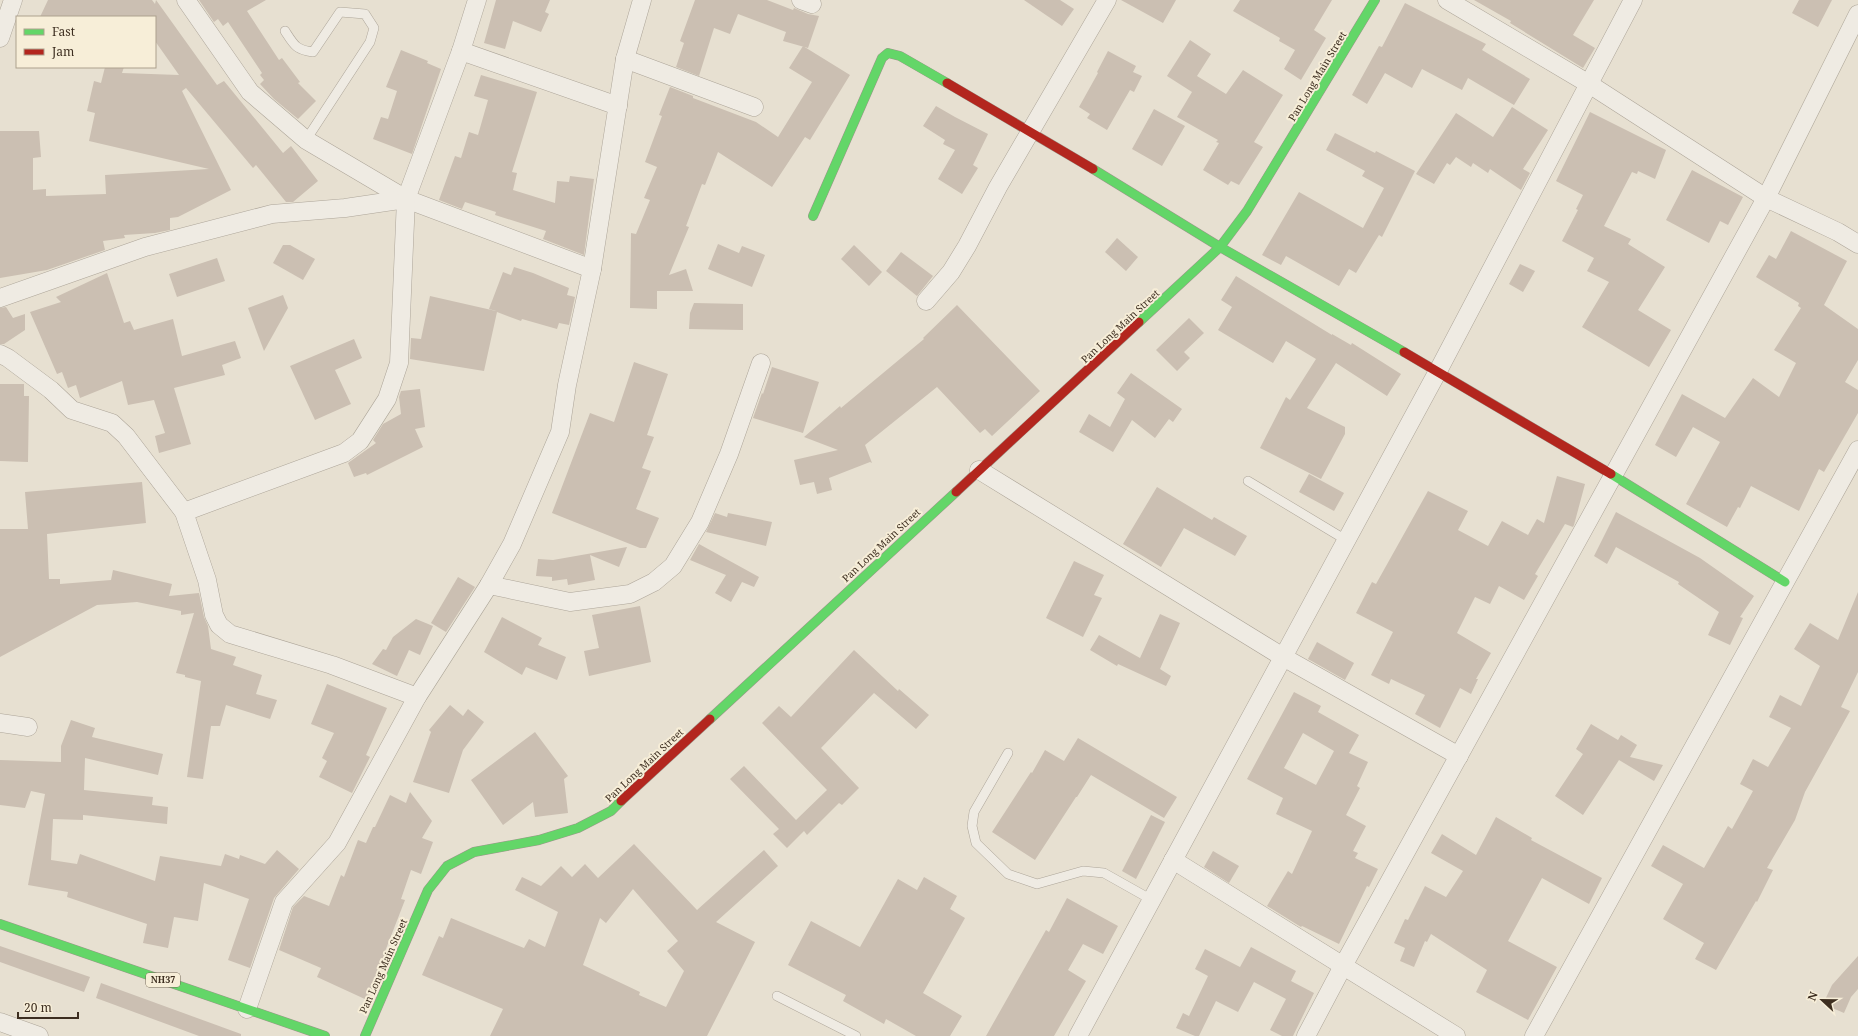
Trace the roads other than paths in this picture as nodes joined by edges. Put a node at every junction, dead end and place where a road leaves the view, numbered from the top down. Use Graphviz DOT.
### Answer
graph roads {
  1 [pos="13,0"];
  2 [pos="186,0"];
  3 [pos="477,0"];
  4 [pos="642,0"];
  5 [pos="1107,0"];
  6 [pos="1376,0"];
  7 [pos="1446,0"];
  8 [pos="1633,0"];
  9 [pos="1858,14"];
  10 [pos="285,31"];
  11 [pos="0,38"];
  12 [pos="461,51"];
  13 [pos="625,59"];
  14 [pos="1588,84"];
  15 [pos="618,106"];
  16 [pos="754,108"];
  17 [pos="1031,131"];
  18 [pos="306,140"];
  19 [pos="1766,198"];
  20 [pos="406,199"];
  21 [pos="813,216"];
  22 [pos="1858,244"];
  23 [pos="1220,247"];
  24 [pos="592,269"];
  25 [pos="0,298"];
  26 [pos="926,302"];
  27 [pos="0,354"];
  28 [pos="761,363"];
  29 [pos="1438,371"];
  30 [pos="1858,450"];
  31 [pos="979,470"];
  32 [pos="1852,473"];
  33 [pos="1613,475"];
  34 [pos="1248,480"];
  35 [pos="184,512"];
  36 [pos="1346,540"];
  37 [pos="1785,582"];
  38 [pos="488,585"];
  39 [pos="1283,657"];
  40 [pos="417,697"];
  41 [pos="0,723"];
  42 [pos="28,727"];
  43 [pos="1008,753"];
  44 [pos="1459,756"];
  45 [pos="1173,860"];
  46 [pos="1152,900"];
  47 [pos="0,924"];
  48 [pos="1343,966"];
  49 [pos="777,996"];
  50 [pos="247,1009"];
  51 [pos="0,1022"];
  52 [pos="39,1036"];
  53 [pos="325,1036"];
  54 [pos="365,1036"];
  55 [pos="856,1036"];
  56 [pos="1078,1036"];
  57 [pos="1306,1036"];
  58 [pos="1456,1036"];
  59 [pos="1534,1036"];
  1 -- 11 [label="street"];
  2 -- 18 [label="street"];
  3 -- 12 [label="street"];
  4 -- 13 [label="street"];
  5 -- 17 [label="street"];
  6 -- 23 [label="main road, Pan Long Main Street"];
  7 -- 14 [label="street"];
  8 -- 14 [label="street"];
  9 -- 19 [label="street"];
  10 -- 18 [label="lane"];
  12 -- 15 [label="street"];
  12 -- 20 [label="street"];
  13 -- 15 [label="street"];
  13 -- 16 [label="street"];
  14 -- 19 [label="street"];
  14 -- 29 [label="street"];
  15 -- 24 [label="street"];
  17 -- 21 [label="main road"];
  17 -- 23 [label="main road"];
  17 -- 26 [label="street"];
  18 -- 20 [label="street"];
  19 -- 22 [label="street"];
  19 -- 33 [label="street"];
  20 -- 24 [label="street"];
  20 -- 25 [label="street"];
  20 -- 35 [label="street"];
  23 -- 29 [label="main road"];
  23 -- 31 [label="main road, Pan Long Main Street"];
  24 -- 38 [label="street"];
  27 -- 35 [label="street"];
  28 -- 38 [label="street"];
  29 -- 33 [label="main road"];
  29 -- 36 [label="street"];
  30 -- 32 [label="street"];
  31 -- 39 [label="street"];
  31 -- 54 [label="main road, Pan Long Main Street"];
  32 -- 37 [label="street"];
  33 -- 37 [label="main road"];
  33 -- 44 [label="street"];
  34 -- 36 [label="lane"];
  35 -- 40 [label="street"];
  36 -- 39 [label="street"];
  37 -- 59 [label="street"];
  38 -- 40 [label="street"];
  39 -- 44 [label="street"];
  39 -- 45 [label="street"];
  40 -- 50 [label="street"];
  41 -- 42 [label="street"];
  43 -- 46 [label="lane"];
  44 -- 48 [label="street"];
  45 -- 46 [label="street"];
  45 -- 48 [label="street"];
  46 -- 56 [label="street"];
  47 -- 50 [label="main road, NH37"];
  48 -- 57 [label="street"];
  48 -- 58 [label="street"];
  49 -- 55 [label="lane"];
  50 -- 53 [label="main road, NH37"];
  51 -- 52 [label="street"];
}
